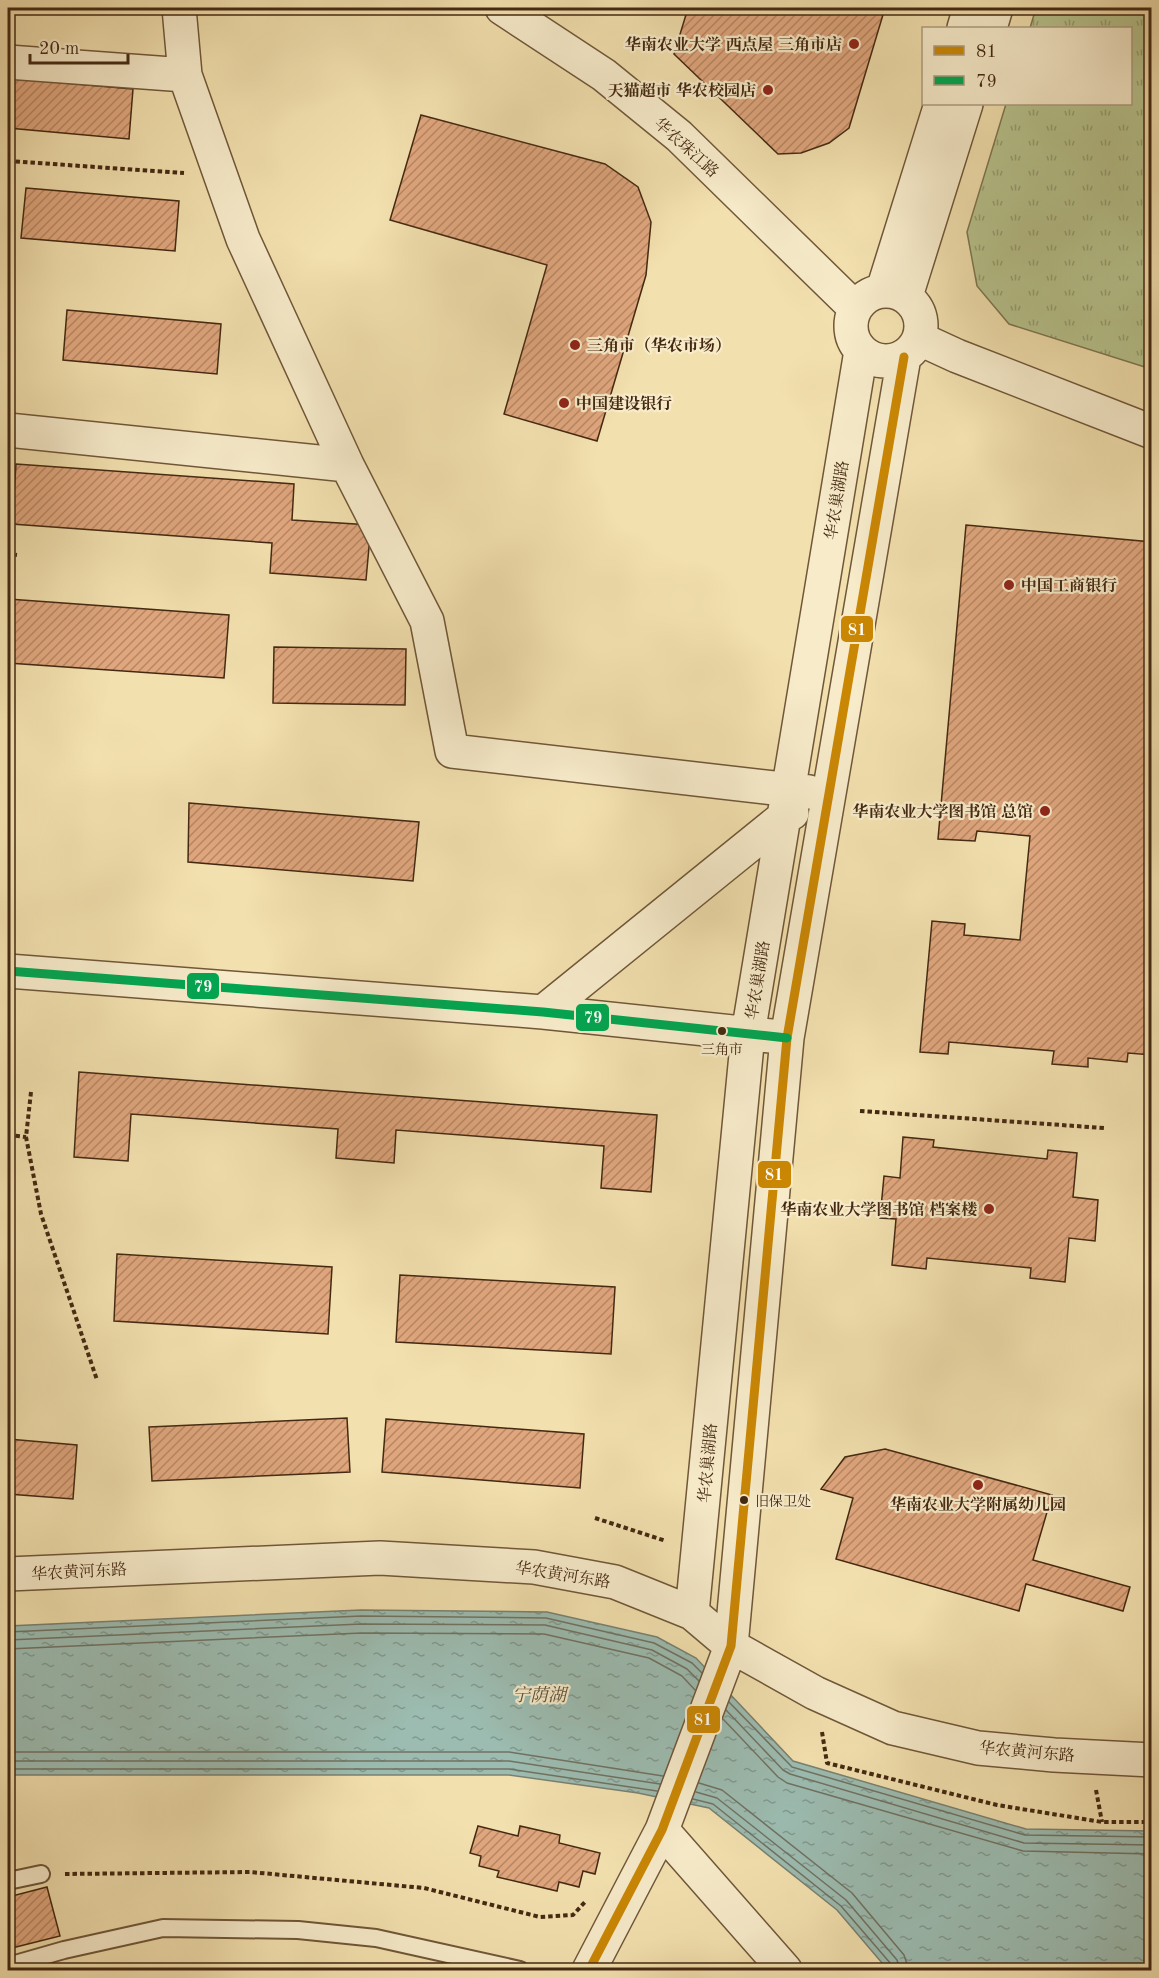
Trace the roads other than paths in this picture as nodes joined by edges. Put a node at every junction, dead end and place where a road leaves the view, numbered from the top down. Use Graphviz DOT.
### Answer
graph roads {
  1 [pos="178,8"];
  2 [pos="502,8"];
  3 [pos="970,8"];
  4 [pos="996,8"];
  5 [pos="964,27"];
  6 [pos="990,27"];
  7 [pos="8,62"];
  8 [pos="185,75"];
  9 [pos="941,105"];
  10 [pos="966,105"];
  11 [pos="895,293"];
  12 [pos="855,308"];
  13 [pos="912,348"];
  14 [pos="861,351"];
  15 [pos="8,430"];
  16 [pos="1152,432"];
  17 [pos="347,465"];
  18 [pos="829,793"];
  19 [pos="786,803"];
  20 [pos="8,971"];
  21 [pos="543,1012"];
  22 [pos="748,1034"];
  23 [pos="787,1038"];
  24 [pos="8,1574"];
  25 [pos="692,1613"];
  26 [pos="731,1646"];
  27 [pos="1152,1760"];
  28 [pos="662,1830"];
  29 [pos="40,1874"];
  30 [pos="8,1881"];
  31 [pos="8,1966"];
  32 [pos="520,1971"];
  33 [pos="588,1971"];
  34 [pos="785,1971"];
  1 -- 8 [label="street"];
  2 -- 12 [label="street, 华农珠江路"];
  3 -- 5 [label="street"];
  4 -- 6 [label="street"];
  7 -- 8 [label="street"];
  8 -- 17 [label="street"];
  9 -- 11 [label="street"];
  10 -- 11 [label="street"];
  11 -- 12 [label="street"];
  11 -- 13 [label="street"];
  12 -- 14 [label="street"];
  13 -- 14 [label="street"];
  13 -- 16 [label="street"];
  13 -- 18 [label="street"];
  14 -- 19 [label="street, 华农巢湖路"];
  15 -- 17 [label="street"];
  17 -- 19 [label="street"];
  18 -- 19 [label="street"];
  18 -- 23 [label="street"];
  19 -- 21 [label="street"];
  19 -- 22 [label="street, 华农巢湖路"];
  20 -- 21 [label="street"];
  21 -- 22 [label="street"];
  22 -- 23 [label="street"];
  22 -- 25 [label="street, 华农巢湖路"];
  23 -- 26 [label="street"];
  24 -- 25 [label="street, 华农黄河东路"];
  25 -- 26 [label="street, 华农黄河东路"];
  26 -- 27 [label="street, 华农黄河东路"];
  26 -- 28 [label="street"];
  28 -- 33 [label="street"];
  28 -- 34 [label="street"];
  29 -- 30 [label="lane"];
  31 -- 32 [label="lane"];
}
